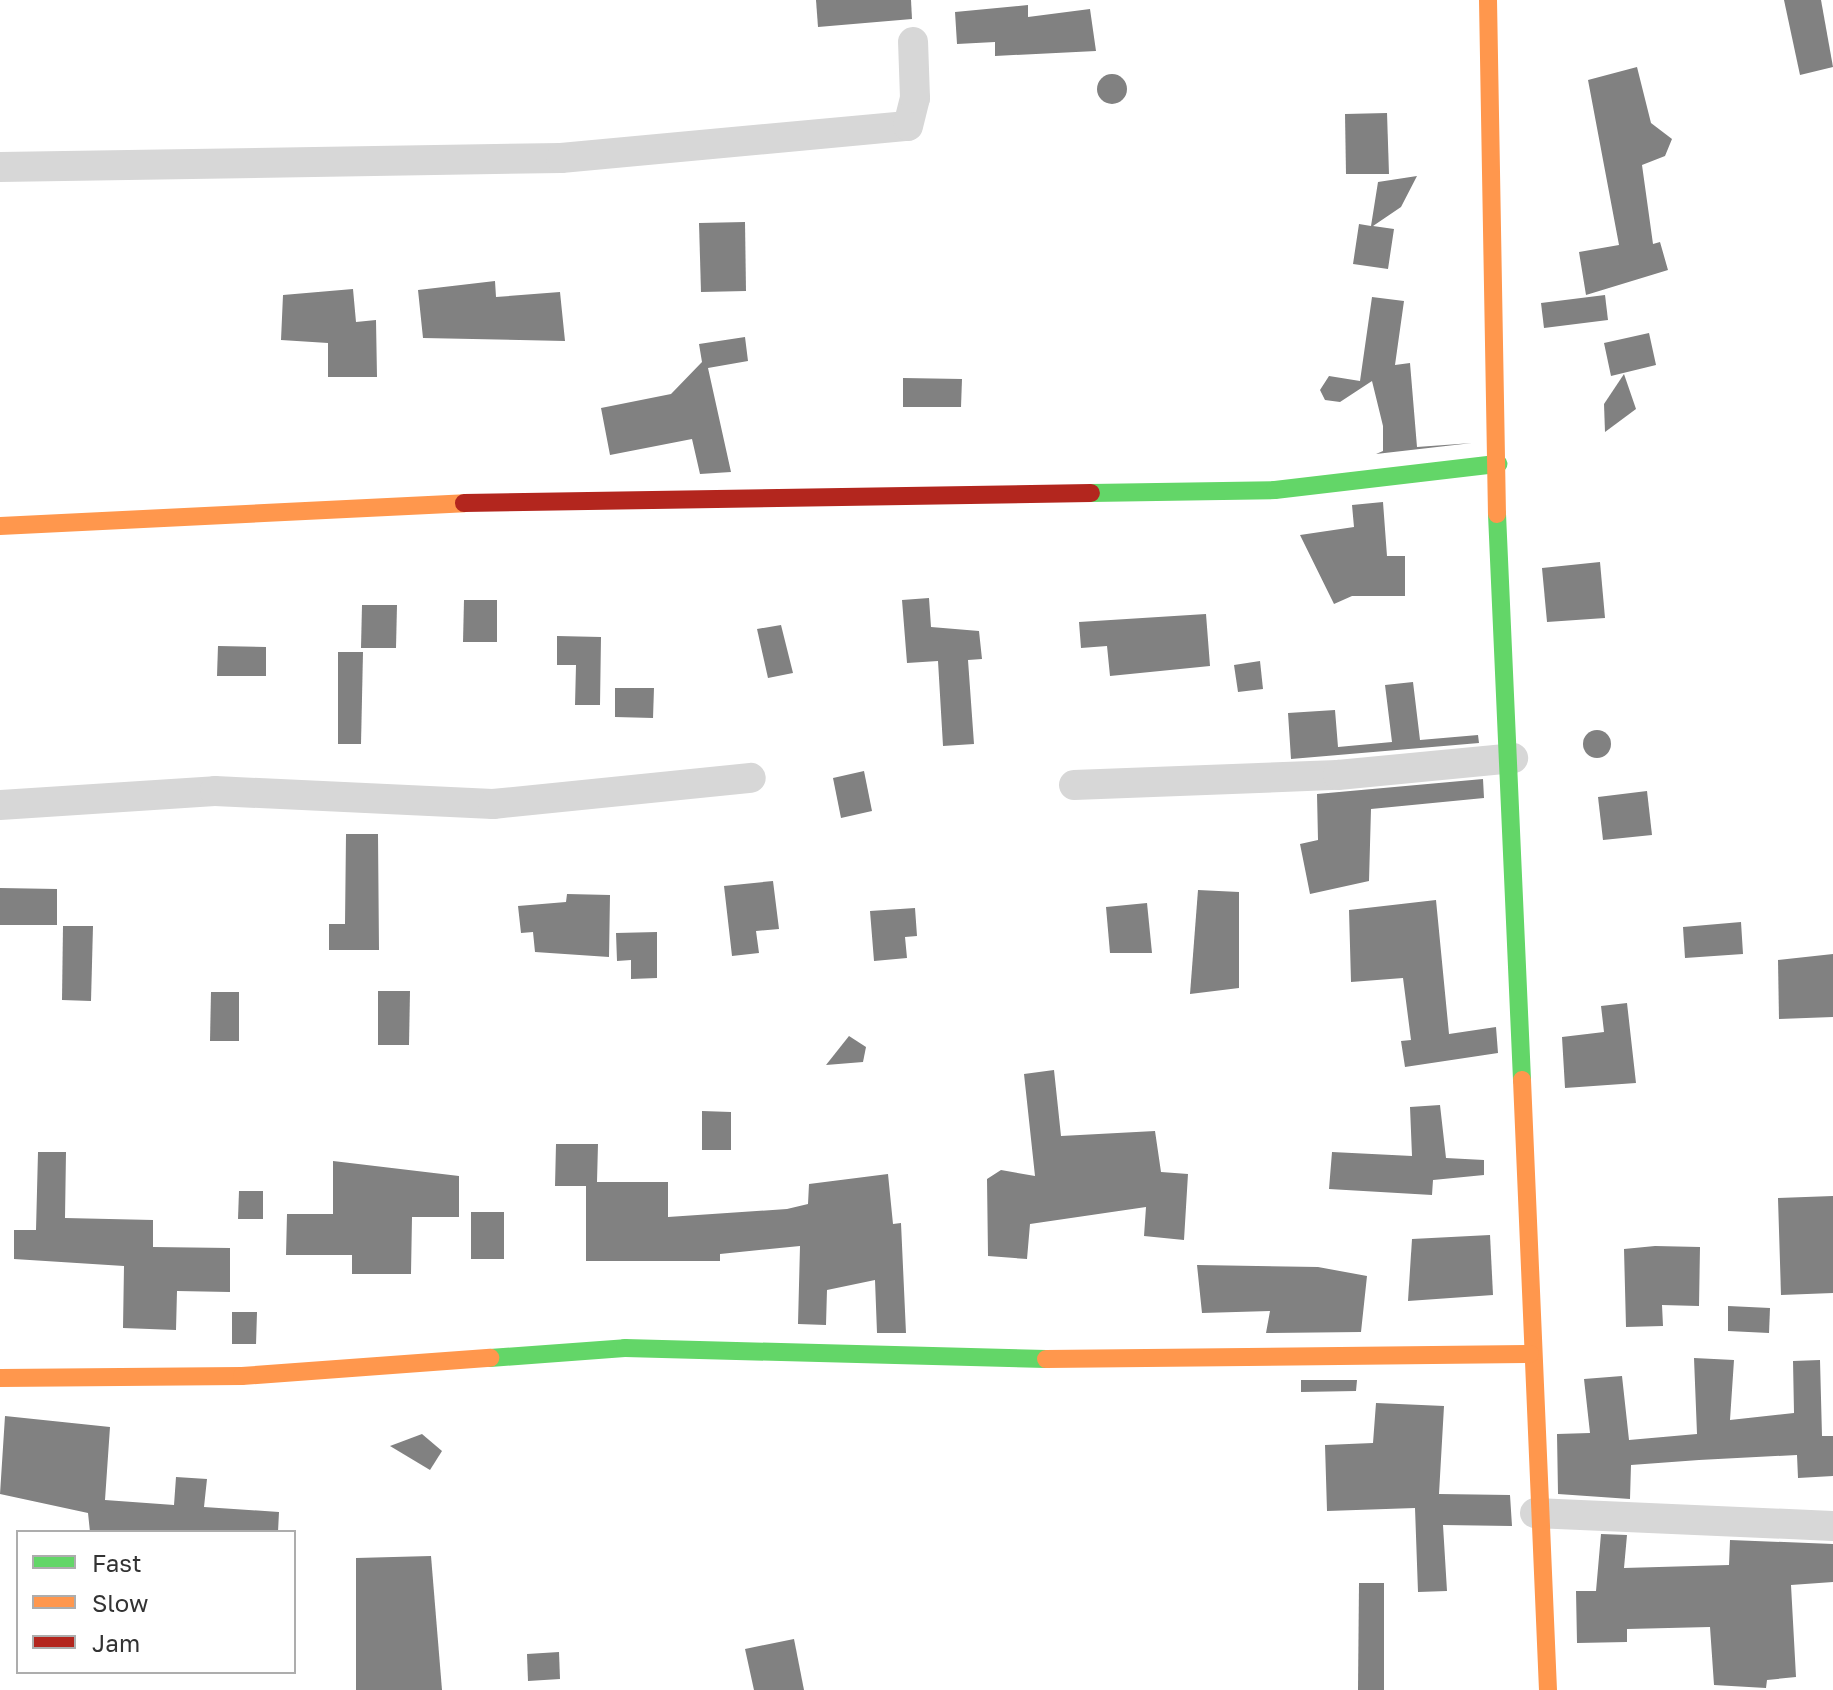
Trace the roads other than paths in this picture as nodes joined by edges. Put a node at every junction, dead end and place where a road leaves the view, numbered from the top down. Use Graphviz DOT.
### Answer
graph roads {
  1 [pos="1488,0"];
  2 [pos="913,42"];
  3 [pos="0,167"];
  4 [pos="1498,464"];
  5 [pos="0,526"];
  6 [pos="1513,758"];
  7 [pos="751,778"];
  8 [pos="1074,785"];
  9 [pos="0,805"];
  10 [pos="1530,1354"];
  11 [pos="0,1378"];
  12 [pos="1535,1513"];
  13 [pos="1833,1526"];
  14 [pos="1548,1690"];
  1 -- 4 [label="street"];
  2 -- 3 [label="street"];
  4 -- 5 [label="street"];
  4 -- 6 [label="street"];
  6 -- 8 [label="street"];
  6 -- 10 [label="street"];
  7 -- 9 [label="street"];
  10 -- 11 [label="street"];
  10 -- 12 [label="street"];
  12 -- 13 [label="street"];
  12 -- 14 [label="street"];
}
